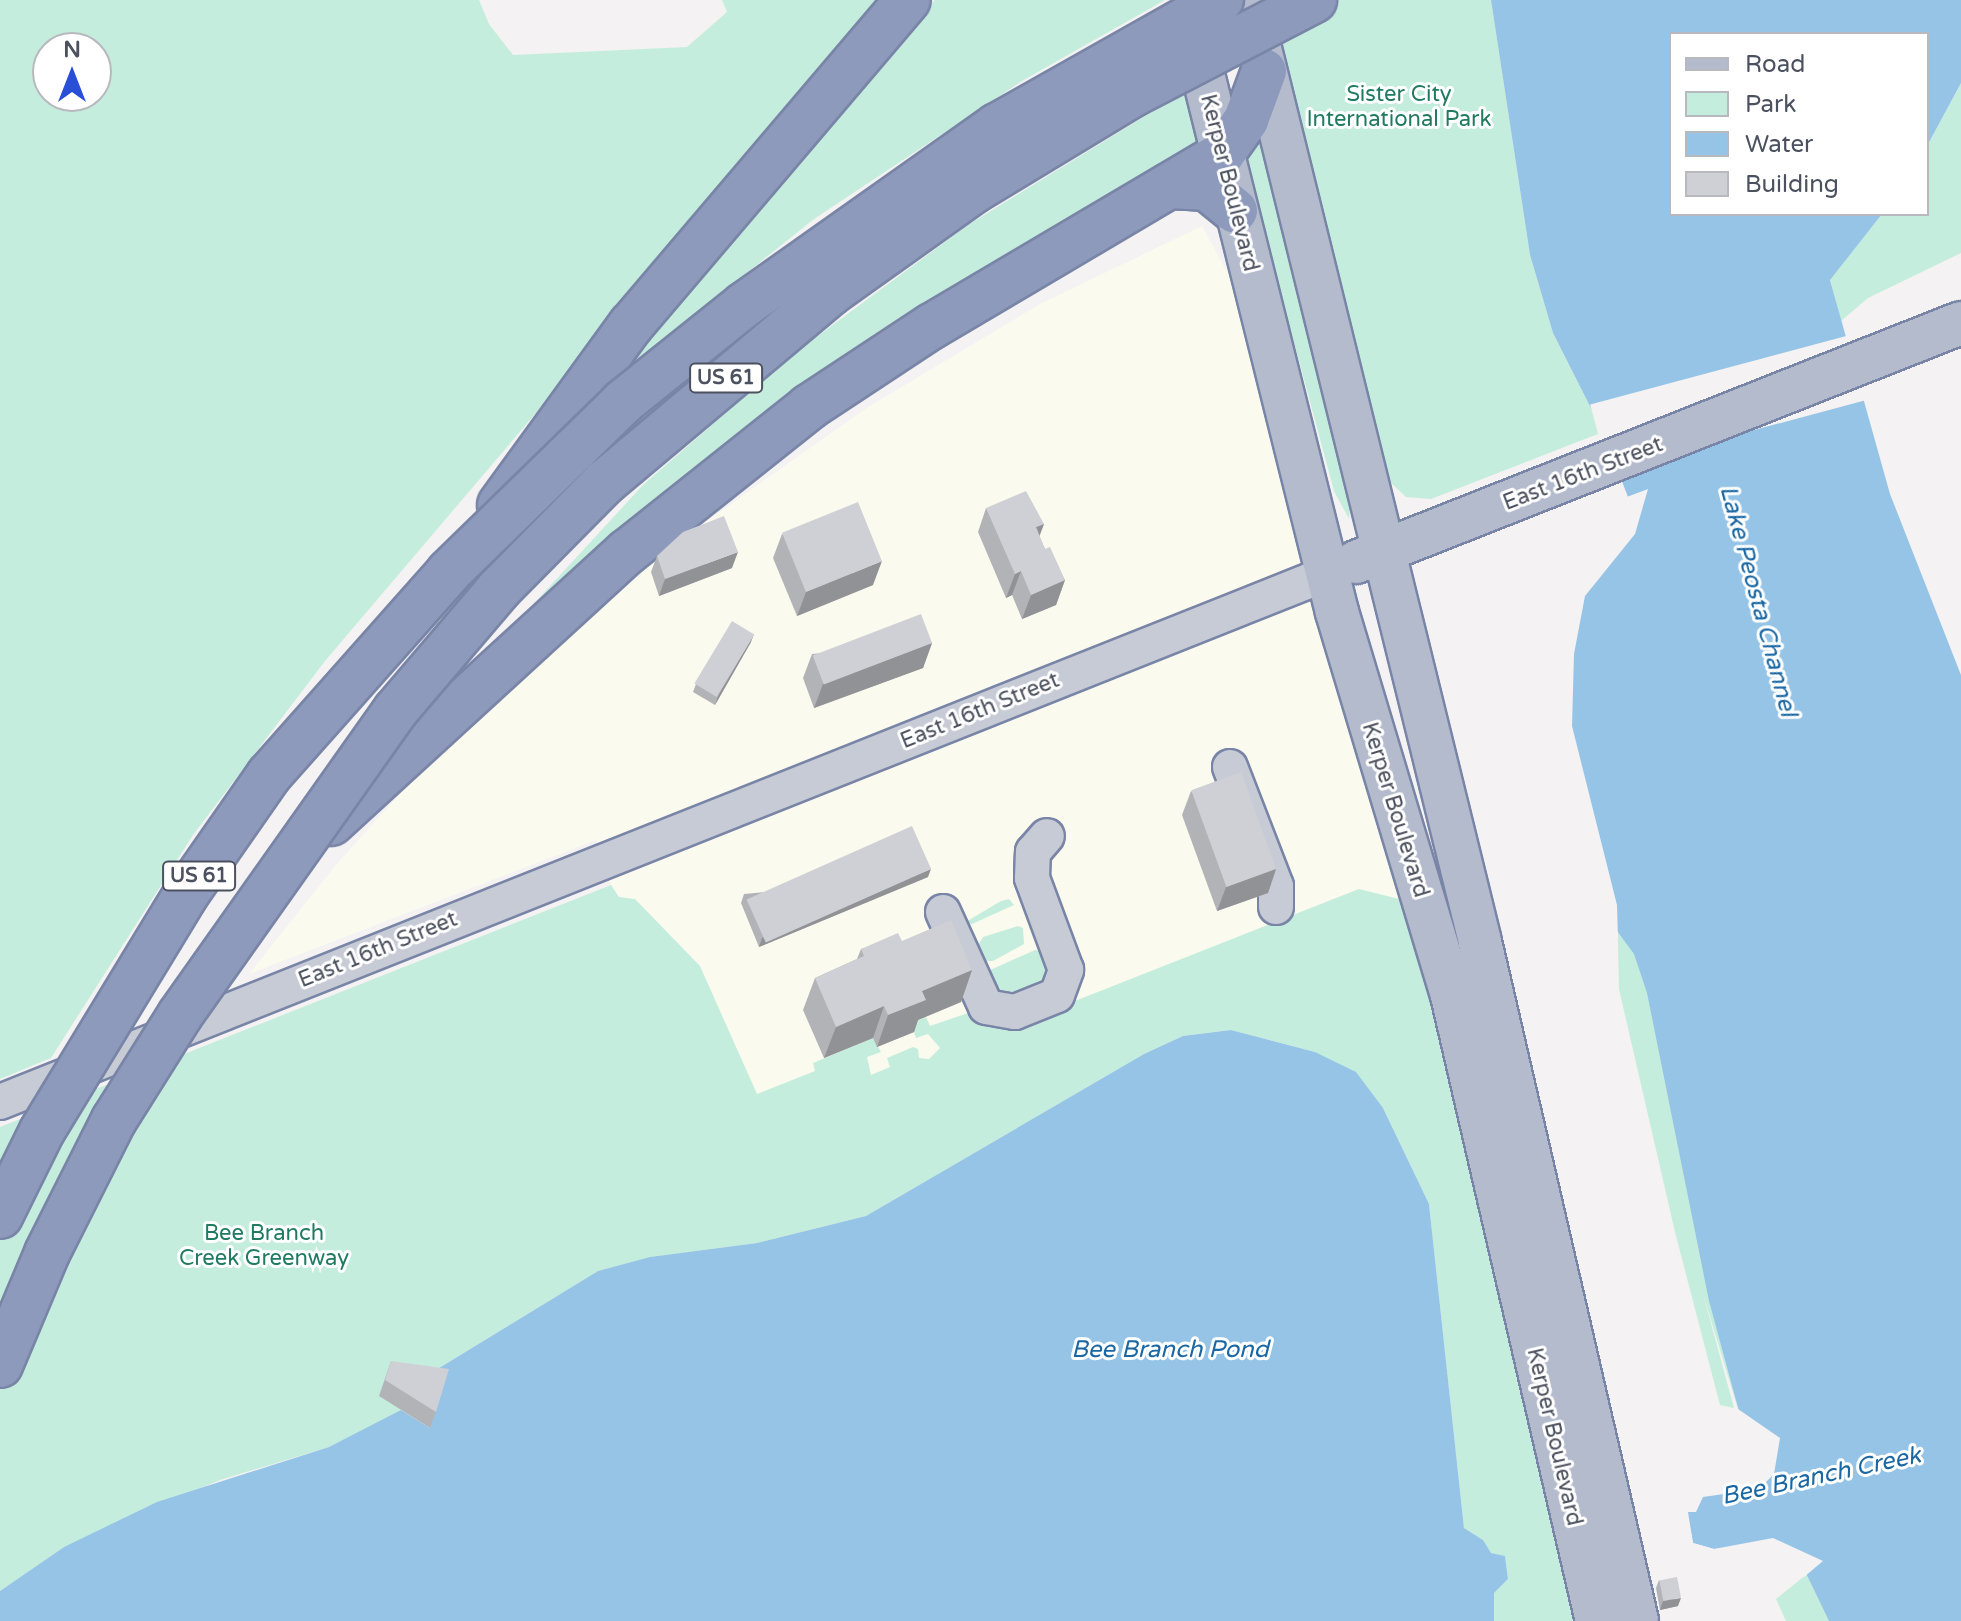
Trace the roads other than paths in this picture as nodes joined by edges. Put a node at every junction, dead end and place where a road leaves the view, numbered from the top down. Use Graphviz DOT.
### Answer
graph roads {
  1 [pos="908,0"];
  2 [pos="1185,0"];
  3 [pos="1221,0"];
  4 [pos="1248,0"];
  5 [pos="1314,0"];
  6 [pos="1264,71"];
  7 [pos="1221,155"];
  8 [pos="1169,186"];
  9 [pos="1235,211"];
  10 [pos="1961,323"];
  11 [pos="1381,553"];
  12 [pos="449,572"];
  13 [pos="1326,574"];
  14 [pos="1230,767"];
  15 [pos="1047,836"];
  16 [pos="261,897"];
  17 [pos="1276,907"];
  18 [pos="943,912"];
  19 [pos="0,1102"];
  20 [pos="0,1216"];
  21 [pos="0,1365"];
  22 [pos="1597,1621"];
  23 [pos="1637,1621"];
  1 -- 12 [label="highway, bridge"];
  2 -- 7 [label="main road, Kerper Boulevard"];
  3 -- 12 [label="highway, US 61, bridge"];
  4 -- 6 [label="main road, Kerper Boulevard"];
  5 -- 16 [label="highway, US 61, bridge"];
  6 -- 7 [label="highway"];
  6 -- 11 [label="main road, Kerper Boulevard"];
  7 -- 8 [label="highway"];
  7 -- 9 [label="main road, Kerper Boulevard"];
  8 -- 9 [label="highway"];
  8 -- 16 [label="highway, bridge"];
  9 -- 13 [label="main road, Kerper Boulevard"];
  10 -- 11 [label="main road, East 16th Street"];
  11 -- 13 [label="main road, East 16th Street"];
  11 -- 23 [label="main road, Kerper Boulevard"];
  12 -- 20 [label="highway, US 61, bridge"];
  13 -- 19 [label="street, East 16th Street"];
  13 -- 22 [label="main road, Kerper Boulevard"];
  14 -- 17 [label="street"];
  15 -- 18 [label="street"];
  16 -- 21 [label="highway, US 61, bridge"];
}
